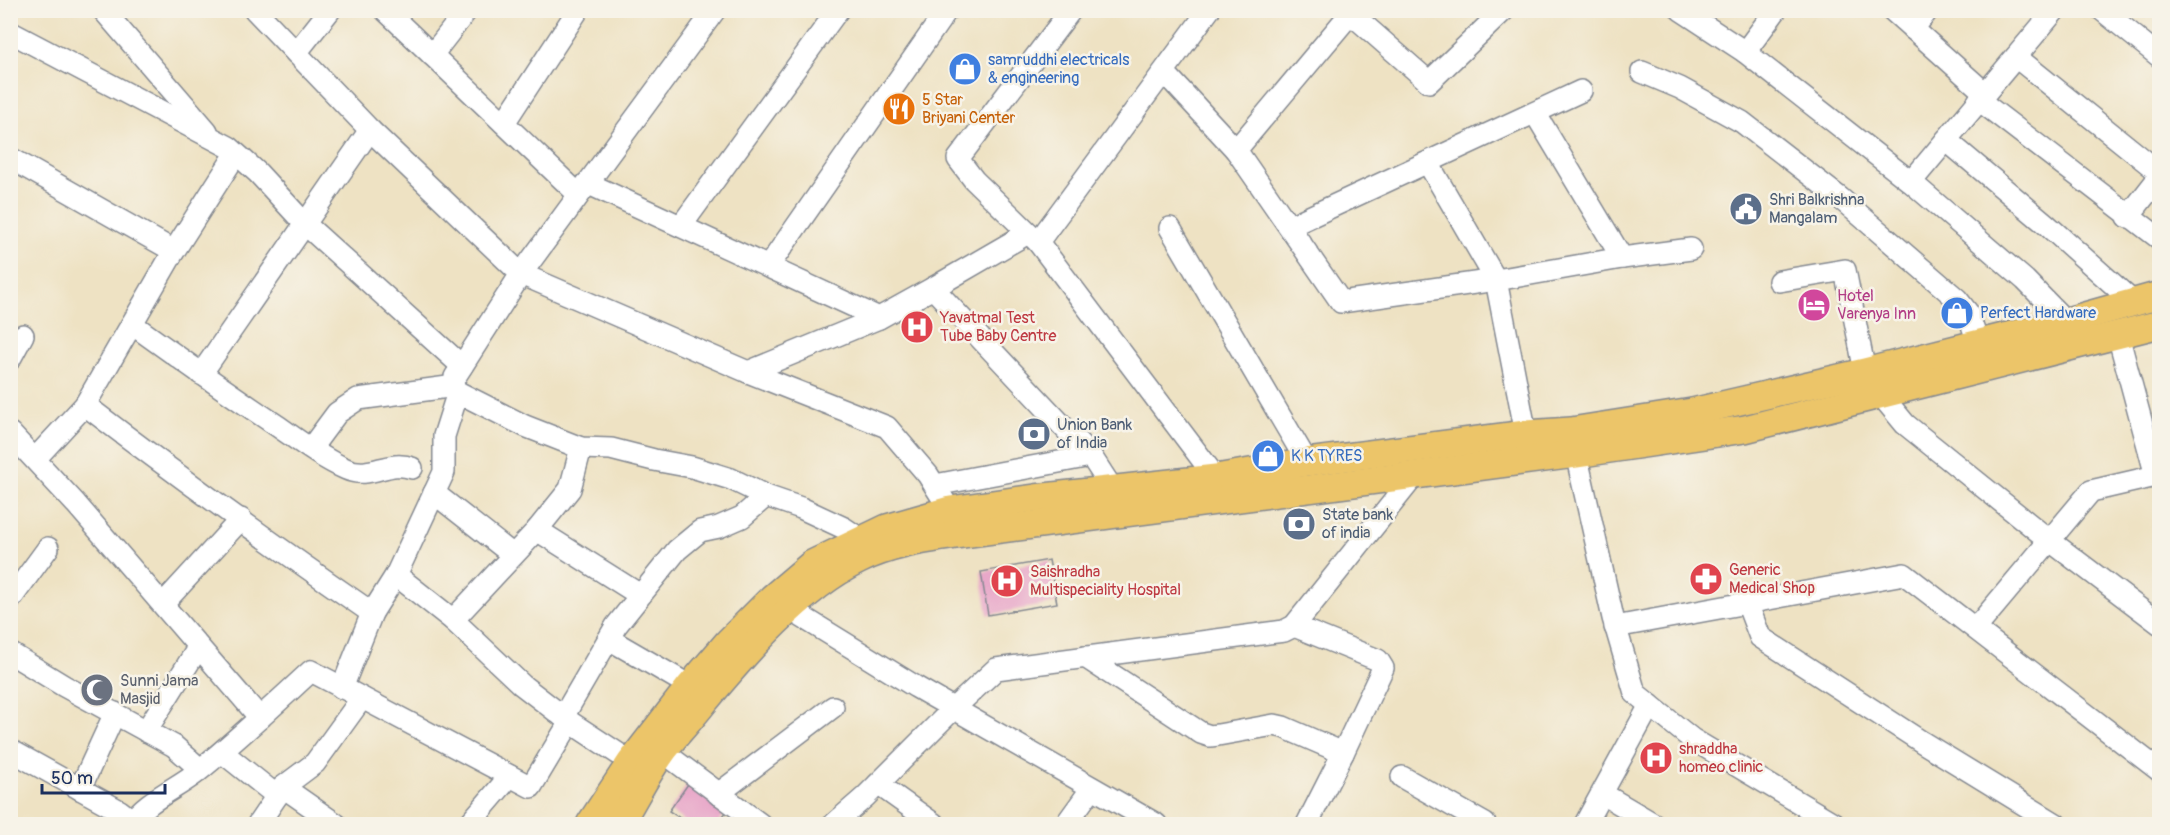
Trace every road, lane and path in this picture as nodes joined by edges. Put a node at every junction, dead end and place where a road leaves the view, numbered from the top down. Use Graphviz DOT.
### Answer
graph roads {
  1 [pos="103,10"];
  2 [pos="255,10"];
  3 [pos="330,10"];
  4 [pos="385,10"];
  5 [pos="467,10"];
  6 [pos="578,10"];
  7 [pos="715,10"];
  8 [pos="838,10"];
  9 [pos="947,10"];
  10 [pos="1071,10"];
  11 [pos="1209,10"];
  12 [pos="1504,10"];
  13 [pos="1681,10"];
  14 [pos="1776,10"];
  15 [pos="1892,10"];
  16 [pos="1928,10"];
  17 [pos="2055,10"];
  18 [pos="2102,10"];
  19 [pos="1348,12"];
  20 [pos="1913,29"];
  21 [pos="10,32"];
  22 [pos="1745,52"];
  23 [pos="296,53"];
  24 [pos="432,55"];
  25 [pos="2016,57"];
  26 [pos="2160,57"];
  27 [pos="1164,72"];
  28 [pos="1641,72"];
  29 [pos="1581,91"];
  30 [pos="1982,97"];
  31 [pos="1535,113"];
  32 [pos="504,123"];
  33 [pos="370,130"];
  34 [pos="215,140"];
  35 [pos="1946,140"];
  36 [pos="1236,150"];
  37 [pos="236,154"];
  38 [pos="10,158"];
  39 [pos="1428,163"];
  40 [pos="2160,175"];
  41 [pos="1911,182"];
  42 [pos="582,189"];
  43 [pos="2128,217"];
  44 [pos="305,224"];
  45 [pos="681,226"];
  46 [pos="1290,226"];
  47 [pos="1170,228"];
  48 [pos="1033,237"];
  49 [pos="2160,239"];
  50 [pos="1691,249"];
  51 [pos="174,251"];
  52 [pos="1622,258"];
  53 [pos="768,267"];
  54 [pos="521,274"];
  55 [pos="1496,280"];
  56 [pos="1779,281"];
  57 [pos="933,288"];
  58 [pos="2160,295"];
  59 [pos="2133,302"];
  60 [pos="879,318"];
  61 [pos="2067,321"];
  62 [pos="132,324"];
  63 [pos="2160,324"];
  64 [pos="23,335"];
  65 [pos="2118,335"];
  66 [pos="1978,343"];
  67 [pos="2085,343"];
  68 [pos="10,359"];
  69 [pos="462,366"];
  70 [pos="748,372"];
  71 [pos="1865,372"];
  72 [pos="201,374"];
  73 [pos="453,390"];
  74 [pos="1881,395"];
  75 [pos="85,405"];
  76 [pos="10,433"];
  77 [pos="1526,434"];
  78 [pos="1573,443"];
  79 [pos="311,448"];
  80 [pos="580,448"];
  81 [pos="1091,456"];
  82 [pos="35,459"];
  83 [pos="1307,462"];
  84 [pos="412,468"];
  85 [pos="1415,475"];
  86 [pos="2158,477"];
  87 [pos="1216,478"];
  88 [pos="1260,483"];
  89 [pos="934,485"];
  90 [pos="1113,490"];
  91 [pos="434,493"];
  92 [pos="766,496"];
  93 [pos="241,519"];
  94 [pos="953,523"];
  95 [pos="537,530"];
  96 [pos="862,540"];
  97 [pos="2049,540"];
  98 [pos="48,548"];
  99 [pos="513,555"];
  100 [pos="396,574"];
  101 [pos="640,595"];
  102 [pos="10,600"];
  103 [pos="1747,603"];
  104 [pos="163,604"];
  105 [pos="781,604"];
  106 [pos="372,614"];
  107 [pos="453,620"];
  108 [pos="2160,624"];
  109 [pos="1294,626"];
  110 [pos="1615,627"];
  111 [pos="1976,628"];
  112 [pos="609,639"];
  113 [pos="198,648"];
  114 [pos="10,652"];
  115 [pos="1085,657"];
  116 [pos="690,686"];
  117 [pos="342,688"];
  118 [pos="362,698"];
  119 [pos="1650,705"];
  120 [pos="833,707"];
  121 [pos="953,709"];
  122 [pos="115,713"];
  123 [pos="260,718"];
  124 [pos="567,719"];
  125 [pos="146,731"];
  126 [pos="10,750"];
  127 [pos="222,752"];
  128 [pos="663,752"];
  129 [pos="1343,753"];
  130 [pos="631,762"];
  131 [pos="200,770"];
  132 [pos="2160,771"];
  133 [pos="510,776"];
  134 [pos="1402,777"];
  135 [pos="878,784"];
  136 [pos="1092,788"];
  137 [pos="80,789"];
  138 [pos="280,791"];
  139 [pos="718,794"];
  140 [pos="1603,794"];
  141 [pos="1822,821"];
  142 [pos="132,823"];
  143 [pos="258,825"];
  144 [pos="336,825"];
  145 [pos="470,825"];
  146 [pos="590,825"];
  147 [pos="619,825"];
  148 [pos="760,825"];
  149 [pos="834,825"];
  150 [pos="934,825"];
  151 [pos="1066,825"];
  152 [pos="1156,825"];
  153 [pos="1307,825"];
  154 [pos="1485,825"];
  155 [pos="1585,825"];
  156 [pos="1654,825"];
  157 [pos="2056,825"];
  1 -- 34 [label="street"];
  2 -- 23 [label="street"];
  3 -- 23 [label="street"];
  4 -- 24 [label="street"];
  5 -- 24 [label="street"];
  6 -- 32 [label="street"];
  7 -- 42 [label="street"];
  8 -- 45 [label="street"];
  9 -- 53 [label="street"];
  10 -- 48 [label="street"];
  11 -- 27 [label="street"];
  12 -- 19 [label="street"];
  13 -- 22 [label="street"];
  14 -- 22 [label="street"];
  15 -- 20 [label="street"];
  16 -- 20 [label="street"];
  17 -- 25 [label="street"];
  18 -- 26 [label="street"];
  19 -- 36 [label="street"];
  20 -- 30 [label="street"];
  21 -- 34 [label="street"];
  22 -- 41 [label="street"];
  23 -- 33 [label="street"];
  24 -- 32 [label="street"];
  25 -- 30 [label="street"];
  25 -- 40 [label="street"];
  27 -- 36 [label="street"];
  27 -- 48 [label="street"];
  28 -- 66 [label="street"];
  29 -- 31 [label="street"];
  30 -- 35 [label="street"];
  30 -- 43 [label="street"];
  31 -- 39 [label="street"];
  31 -- 52 [label="street"];
  32 -- 42 [label="street"];
  33 -- 44 [label="street"];
  33 -- 54 [label="street"];
  34 -- 37 [label="street"];
  35 -- 41 [label="street"];
  35 -- 59 [label="street"];
  36 -- 46 [label="street"];
  37 -- 44 [label="street"];
  37 -- 51 [label="street"];
  38 -- 51 [label="street"];
  39 -- 46 [label="street"];
  39 -- 55 [label="street"];
  40 -- 43 [label="street"];
  41 -- 61 [label="street"];
  42 -- 45 [label="street"];
  42 -- 54 [label="street"];
  43 -- 49 [label="street"];
  44 -- 69 [label="street"];
  44 -- 72 [label="street"];
  45 -- 53 [label="street"];
  46 -- 55 [label="street"];
  47 -- 83 [label="street"];
  48 -- 57 [label="street"];
  48 -- 87 [label="street"];
  50 -- 52 [label="street"];
  51 -- 62 [label="street"];
  52 -- 55 [label="street"];
  53 -- 60 [label="street"];
  54 -- 69 [label="street"];
  54 -- 70 [label="street"];
  55 -- 77 [label="street"];
  56 -- 71 [label="street"];
  57 -- 60 [label="street"];
  57 -- 81 [label="street"];
  58 -- 59 [label="main road"];
  59 -- 61 [label="main road"];
  60 -- 70 [label="street"];
  61 -- 66 [label="main road"];
  61 -- 67 [label="street"];
  62 -- 72 [label="street"];
  62 -- 75 [label="street"];
  63 -- 65 [label="main road"];
  64 -- 68 [label="street"];
  65 -- 67 [label="main road"];
  65 -- 86 [label="street"];
  66 -- 71 [label="main road"];
  67 -- 74 [label="main road"];
  69 -- 73 [label="street"];
  70 -- 89 [label="street"];
  71 -- 78 [label="main road"];
  72 -- 79 [label="street"];
  73 -- 79 [label="street"];
  73 -- 80 [label="street"];
  73 -- 91 [label="street"];
  74 -- 78 [label="main road"];
  74 -- 97 [label="street"];
  75 -- 82 [label="street"];
  75 -- 93 [label="street"];
  76 -- 82 [label="street"];
  77 -- 78 [label="main road"];
  77 -- 83 [label="main road"];
  78 -- 85 [label="main road"];
  78 -- 110 [label="street"];
  79 -- 84 [label="street"];
  80 -- 92 [label="street"];
  80 -- 95 [label="street"];
  81 -- 89 [label="street"];
  81 -- 90 [label="street"];
  82 -- 104 [label="street"];
  83 -- 88 [label="main road"];
  85 -- 88 [label="main road"];
  85 -- 109 [label="street"];
  86 -- 97 [label="street"];
  87 -- 88 [label="main road"];
  87 -- 90 [label="main road"];
  88 -- 94 [label="main road"];
  89 -- 94 [label="street"];
  90 -- 94 [label="main road"];
  91 -- 99 [label="street"];
  91 -- 100 [label="street"];
  92 -- 96 [label="street"];
  92 -- 101 [label="street"];
  93 -- 104 [label="street"];
  93 -- 106 [label="street"];
  94 -- 96 [label="main road"];
  94 -- 105 [label="main road"];
  95 -- 99 [label="street"];
  95 -- 101 [label="street"];
  96 -- 105 [label="main road"];
  97 -- 108 [label="street"];
  97 -- 111 [label="street"];
  98 -- 102 [label="street"];
  99 -- 107 [label="street"];
  100 -- 106 [label="street"];
  100 -- 107 [label="street"];
  101 -- 112 [label="street"];
  103 -- 110 [label="street"];
  103 -- 111 [label="street"];
  103 -- 157 [label="street"];
  104 -- 113 [label="street"];
  105 -- 116 [label="main road"];
  105 -- 121 [label="street"];
  105 -- 128 [label="main road"];
  106 -- 117 [label="street"];
  107 -- 124 [label="street"];
  109 -- 115 [label="street"];
  109 -- 129 [label="street"];
  110 -- 119 [label="street"];
  111 -- 132 [label="street"];
  112 -- 116 [label="street"];
  112 -- 124 [label="street"];
  113 -- 123 [label="street"];
  113 -- 125 [label="street"];
  114 -- 122 [label="street"];
  115 -- 121 [label="street"];
  115 -- 129 [label="street"];
  116 -- 130 [label="main road"];
  117 -- 118 [label="street"];
  117 -- 123 [label="street"];
  118 -- 133 [label="street"];
  118 -- 138 [label="street"];
  119 -- 140 [label="street"];
  119 -- 141 [label="street"];
  120 -- 139 [label="street"];
  121 -- 135 [label="street"];
  121 -- 136 [label="street"];
  122 -- 125 [label="street"];
  122 -- 137 [label="street"];
  123 -- 127 [label="street"];
  124 -- 130 [label="street"];
  124 -- 133 [label="street"];
  125 -- 131 [label="street"];
  126 -- 137 [label="street"];
  127 -- 131 [label="street"];
  127 -- 138 [label="street"];
  128 -- 139 [label="street"];
  128 -- 147 [label="main road"];
  129 -- 153 [label="street"];
  130 -- 146 [label="main road"];
  131 -- 142 [label="street"];
  133 -- 145 [label="street"];
  134 -- 154 [label="street"];
  135 -- 149 [label="street"];
  135 -- 150 [label="street"];
  136 -- 151 [label="street"];
  136 -- 152 [label="street"];
  137 -- 142 [label="street"];
  138 -- 143 [label="street"];
  138 -- 144 [label="street"];
  139 -- 148 [label="street"];
  140 -- 155 [label="street"];
  140 -- 156 [label="street"];
}
